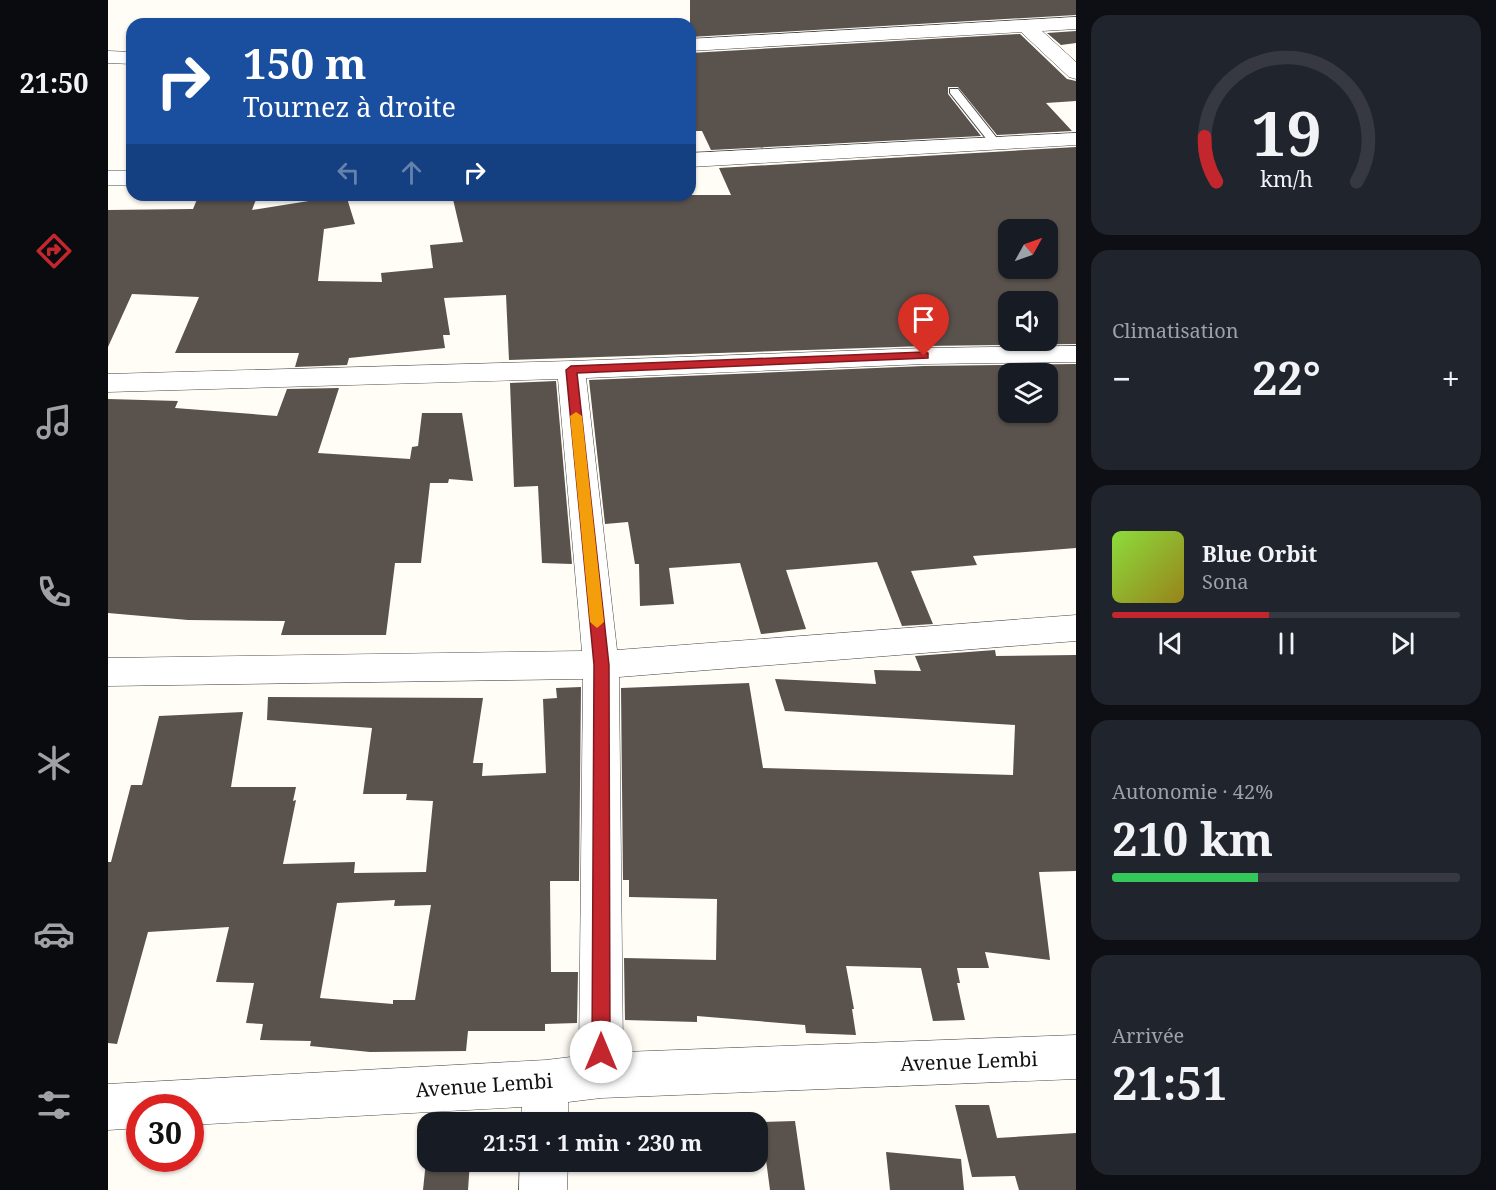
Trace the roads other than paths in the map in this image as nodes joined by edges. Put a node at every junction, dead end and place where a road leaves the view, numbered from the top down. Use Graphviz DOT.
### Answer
graph roads {
  1 [pos="1076,23"];
  2 [pos="1026,26"];
  3 [pos="696,45"];
  4 [pos="108,57"];
  5 [pos="126,58"];
  6 [pos="1076,73"];
  7 [pos="954,91"];
  8 [pos="1076,140"];
  9 [pos="996,144"];
  10 [pos="696,160"];
  11 [pos="108,178"];
  12 [pos="126,178"];
  13 [pos="1076,354"];
  14 [pos="571,370"];
  15 [pos="108,383"];
  16 [pos="1076,627"];
  17 [pos="602,665"];
  18 [pos="108,672"];
  19 [pos="1076,1057"];
  20 [pos="601,1075"];
  21 [pos="545,1102"];
  22 [pos="108,1107"];
  23 [pos="544,1172"];
  24 [pos="543,1190"];
  1 -- 2 [label="street"];
  2 -- 3 [label="street"];
  2 -- 6 [label="street"];
  4 -- 5 [label="street"];
  7 -- 9 [label="lane"];
  8 -- 9 [label="street"];
  9 -- 10 [label="street"];
  11 -- 12 [label="street"];
  13 -- 14 [label="street"];
  14 -- 15 [label="street"];
  14 -- 17 [label="street"];
  16 -- 17 [label="street"];
  17 -- 18 [label="street"];
  17 -- 20 [label="street"];
  19 -- 20 [label="street, Avenue Lembi"];
  20 -- 21 [label="street, Avenue Lembi"];
  21 -- 22 [label="street, Avenue Lembi"];
  23 -- 24 [label="street"];
}
